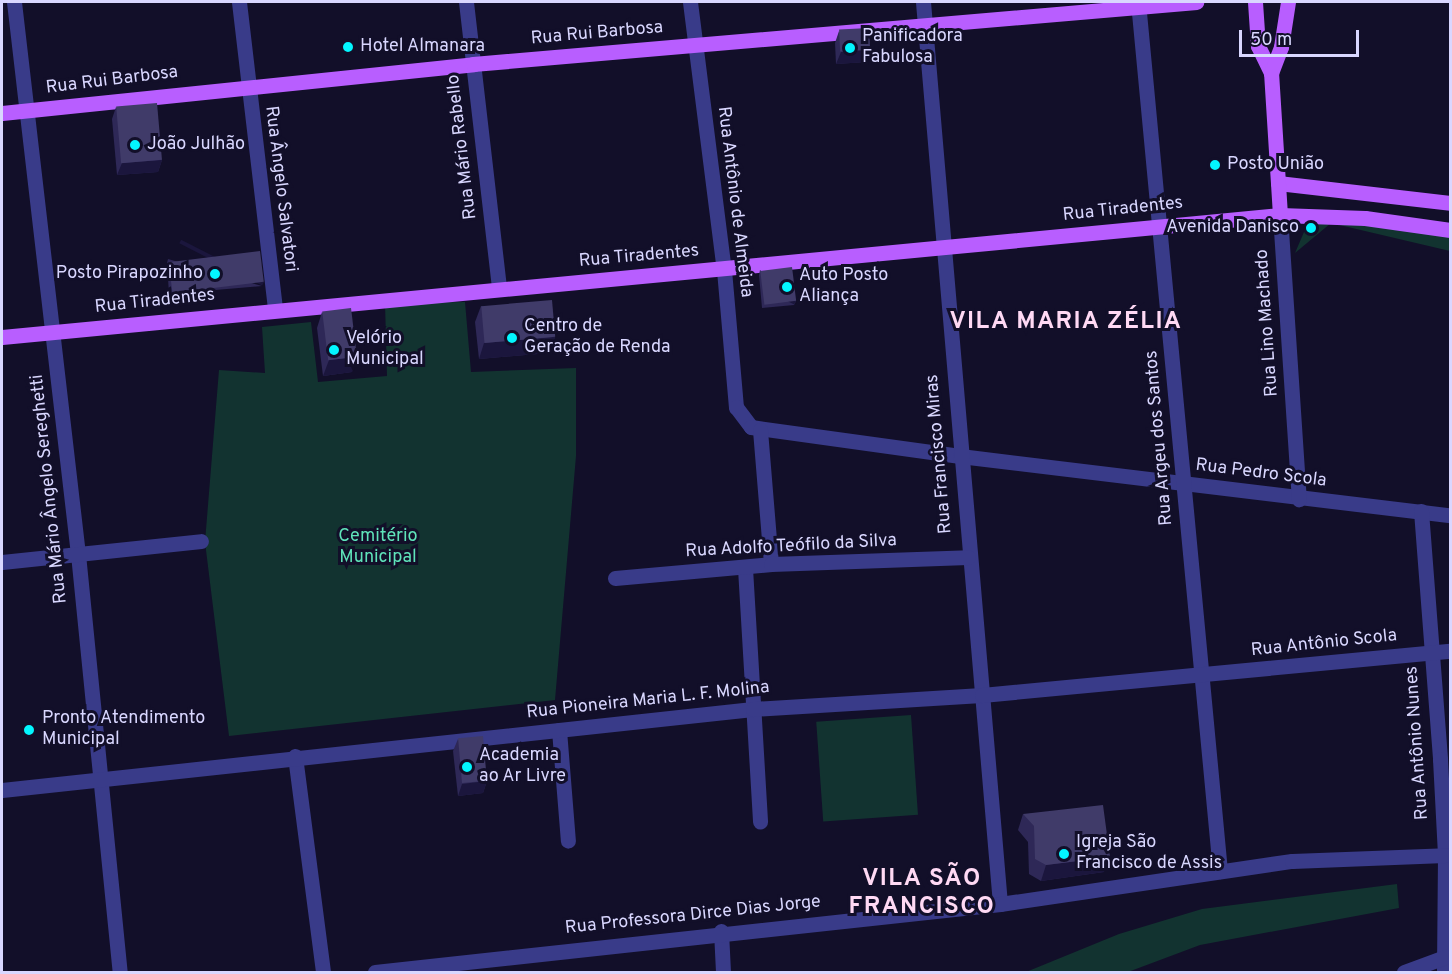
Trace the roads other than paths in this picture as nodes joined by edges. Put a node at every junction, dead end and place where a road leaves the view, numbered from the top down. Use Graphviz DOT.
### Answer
graph roads {
  1 [pos="14,2"];
  2 [pos="239,2"];
  3 [pos="466,2"];
  4 [pos="690,2"];
  5 [pos="923,2"];
  6 [pos="1196,2"];
  7 [pos="1255,2"];
  8 [pos="1288,2"];
  9 [pos="1138,4"];
  10 [pos="926,26"];
  11 [pos="694,45"];
  12 [pos="473,64"];
  13 [pos="1271,73"];
  14 [pos="247,86"];
  15 [pos="25,111"];
  16 [pos="2,113"];
  17 [pos="1278,183"];
  18 [pos="1446,200"];
  19 [pos="1280,214"];
  20 [pos="1161,225"];
  21 [pos="1450,230"];
  22 [pos="943,248"];
  23 [pos="724,270"];
  24 [pos="499,288"];
  25 [pos="275,309"];
  26 [pos="53,332"];
  27 [pos="2,337"];
  28 [pos="760,430"];
  29 [pos="960,456"];
  30 [pos="1183,485"];
  31 [pos="1299,499"];
  32 [pos="1420,511"];
  33 [pos="1450,516"];
  34 [pos="201,540"];
  35 [pos="78,554"];
  36 [pos="968,557"];
  37 [pos="2,562"];
  38 [pos="771,564"];
  39 [pos="745,568"];
  40 [pos="615,578"];
  41 [pos="1450,651"];
  42 [pos="1431,653"];
  43 [pos="1202,676"];
  44 [pos="982,695"];
  45 [pos="753,709"];
  46 [pos="559,730"];
  47 [pos="295,756"];
  48 [pos="99,779"];
  49 [pos="2,790"];
  50 [pos="760,822"];
  51 [pos="568,841"];
  52 [pos="1445,855"];
  53 [pos="1220,871"];
  54 [pos="1000,904"];
  55 [pos="721,932"];
  56 [pos="1445,965"];
  57 [pos="120,972"];
  58 [pos="323,972"];
  59 [pos="375,972"];
  60 [pos="723,972"];
  61 [pos="1404,972"];
  1 -- 15 [label="street, Rua Mário Ângelo Sereghetti"];
  2 -- 14 [label="street, Rua Ângelo Salvatori"];
  3 -- 12 [label="street, Rua Mário Rabello"];
  4 -- 11 [label="street, Rua Antônio de Almeida"];
  5 -- 10 [label="street, Rua Francisco Miras"];
  6 -- 9 [label="main road, Rua Rui Barbosa"];
  7 -- 13 [label="main road, Rua Lino Machado"];
  8 -- 13 [label="main road, Rua Lino Machado"];
  9 -- 10 [label="main road, Rua Rui Barbosa"];
  9 -- 20 [label="street, Rua Argeu dos Santos"];
  10 -- 11 [label="main road, Rua Rui Barbosa"];
  10 -- 22 [label="street, Rua Francisco Miras"];
  11 -- 12 [label="main road, Rua Rui Barbosa"];
  11 -- 23 [label="street, Rua Antônio de Almeida"];
  12 -- 14 [label="main road, Rua Rui Barbosa"];
  12 -- 24 [label="street, Rua Mário Rabello"];
  13 -- 17 [label="main road, Rua Lino Machado"];
  14 -- 15 [label="main road, Rua Rui Barbosa"];
  14 -- 25 [label="street, Rua Ângelo Salvatori"];
  15 -- 16 [label="main road, Rua Rui Barbosa"];
  15 -- 26 [label="street, Rua Mário Ângelo Sereghetti"];
  17 -- 18 [label="main road"];
  17 -- 19 [label="main road, Rua Lino Machado"];
  19 -- 20 [label="main road, Rua Tiradentes"];
  19 -- 21 [label="main road"];
  19 -- 31 [label="street, Rua Lino Machado"];
  20 -- 22 [label="main road, Rua Tiradentes"];
  20 -- 30 [label="street, Rua Argeu dos Santos"];
  22 -- 23 [label="main road, Rua Tiradentes"];
  22 -- 29 [label="street, Rua Francisco Miras"];
  23 -- 24 [label="main road, Rua Tiradentes"];
  23 -- 28 [label="street, Rua Antônio de Almeida"];
  24 -- 25 [label="main road, Rua Tiradentes"];
  25 -- 26 [label="main road, Rua Tiradentes"];
  26 -- 27 [label="main road, Rua Tiradentes"];
  26 -- 35 [label="street, Rua Mário Ângelo Sereghetti"];
  28 -- 29 [label="street, Rua Pedro Scola"];
  28 -- 38 [label="street"];
  29 -- 30 [label="street, Rua Pedro Scola"];
  29 -- 36 [label="street, Rua Francisco Miras"];
  30 -- 31 [label="street, Rua Pedro Scola"];
  30 -- 43 [label="street, Rua Argeu dos Santos"];
  31 -- 32 [label="street, Rua Pedro Scola"];
  32 -- 33 [label="street, Rua Pedro Scola"];
  32 -- 42 [label="street, Rua Antônio Nunes"];
  34 -- 35 [label="street"];
  35 -- 37 [label="street"];
  35 -- 48 [label="street, Rua Mário Ângelo Sereghetti"];
  36 -- 38 [label="street, Rua Adolfo Teófilo da Silva"];
  36 -- 44 [label="street, Rua Francisco Miras"];
  38 -- 39 [label="street, Rua Adolfo Teófilo da Silva"];
  39 -- 40 [label="street, Rua Adolfo Teófilo da Silva"];
  39 -- 45 [label="street"];
  41 -- 42 [label="street, Rua Antônio Scola"];
  42 -- 43 [label="street, Rua Antônio Scola"];
  42 -- 52 [label="street, Rua Antônio Nunes"];
  43 -- 44 [label="street, Rua Pioneira Maria L. F. Molina"];
  43 -- 53 [label="street, Rua Argeu dos Santos"];
  44 -- 45 [label="street, Rua Pioneira Maria L. F. Molina"];
  44 -- 54 [label="street, Rua Francisco Miras"];
  45 -- 46 [label="street, Rua Pioneira Maria L. F. Molina"];
  45 -- 50 [label="street"];
  46 -- 47 [label="street, Rua Pioneira Maria L. F. Molina"];
  46 -- 51 [label="street"];
  47 -- 48 [label="street, Rua Pioneira Maria L. F. Molina"];
  47 -- 58 [label="street"];
  48 -- 49 [label="street, Rua Pioneira Maria L. F. Molina"];
  48 -- 57 [label="street, Rua Mário Ângelo Sereghetti"];
  52 -- 53 [label="street, Rua Professora Dirce Dias Jorge"];
  52 -- 56 [label="street, Rua Antônio Nunes"];
  53 -- 54 [label="street, Rua Professora Dirce Dias Jorge"];
  54 -- 55 [label="street, Rua Professora Dirce Dias Jorge"];
  55 -- 59 [label="street, Rua Professora Dirce Dias Jorge"];
  55 -- 60 [label="street"];
  56 -- 61 [label="street"];
}
